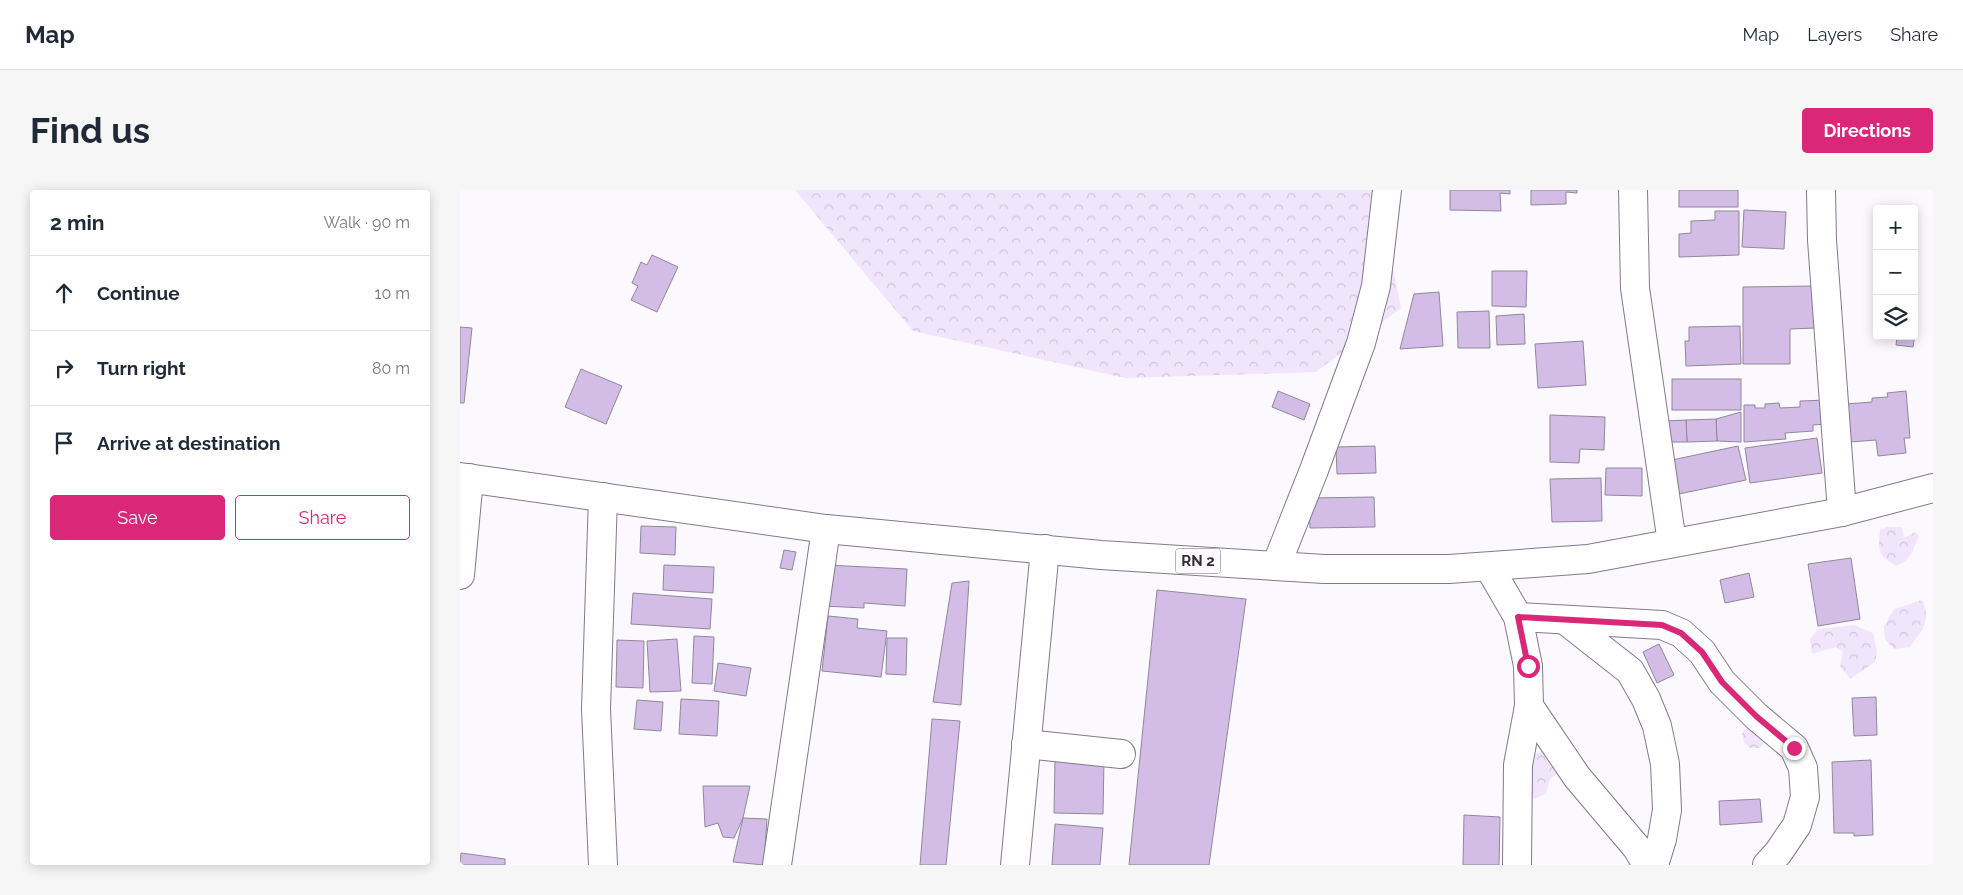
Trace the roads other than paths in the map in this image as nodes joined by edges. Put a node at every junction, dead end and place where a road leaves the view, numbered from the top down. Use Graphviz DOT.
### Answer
graph roads {
  1 [pos="1387,190"];
  2 [pos="1633,190"];
  3 [pos="1822,190"];
  4 [pos="465,477"];
  5 [pos="1933,488"];
  6 [pos="603,497"];
  7 [pos="1842,512"];
  8 [pos="826,529"];
  9 [pos="1672,543"];
  10 [pos="1045,549"];
  11 [pos="1276,566"];
  12 [pos="1489,567"];
  13 [pos="460,576"];
  14 [pos="1518,617"];
  15 [pos="1565,620"];
  16 [pos="1529,706"];
  17 [pos="1026,744"];
  18 [pos="1121,754"];
  19 [pos="603,865"];
  20 [pos="778,865"];
  21 [pos="1015,865"];
  22 [pos="1517,865"];
  23 [pos="1647,865"];
  24 [pos="1654,865"];
  25 [pos="1767,865"];
  1 -- 11 [label="main road"];
  2 -- 9 [label="main road"];
  3 -- 7 [label="main road"];
  4 -- 6 [label="main road, RN 2"];
  4 -- 13 [label="main road"];
  5 -- 7 [label="main road, RN 2"];
  6 -- 8 [label="main road, RN 2"];
  6 -- 19 [label="main road"];
  7 -- 9 [label="main road, RN 2"];
  8 -- 10 [label="main road, RN 2"];
  8 -- 20 [label="main road"];
  9 -- 12 [label="main road, RN 2"];
  10 -- 11 [label="main road, RN 2"];
  10 -- 17 [label="main road"];
  11 -- 12 [label="main road, RN 2"];
  12 -- 14 [label="main road"];
  14 -- 15 [label="main road"];
  14 -- 16 [label="main road"];
  15 -- 24 [label="main road"];
  15 -- 25 [label="main road"];
  16 -- 22 [label="main road"];
  16 -- 23 [label="main road"];
  17 -- 18 [label="main road"];
  17 -- 21 [label="main road"];
}
